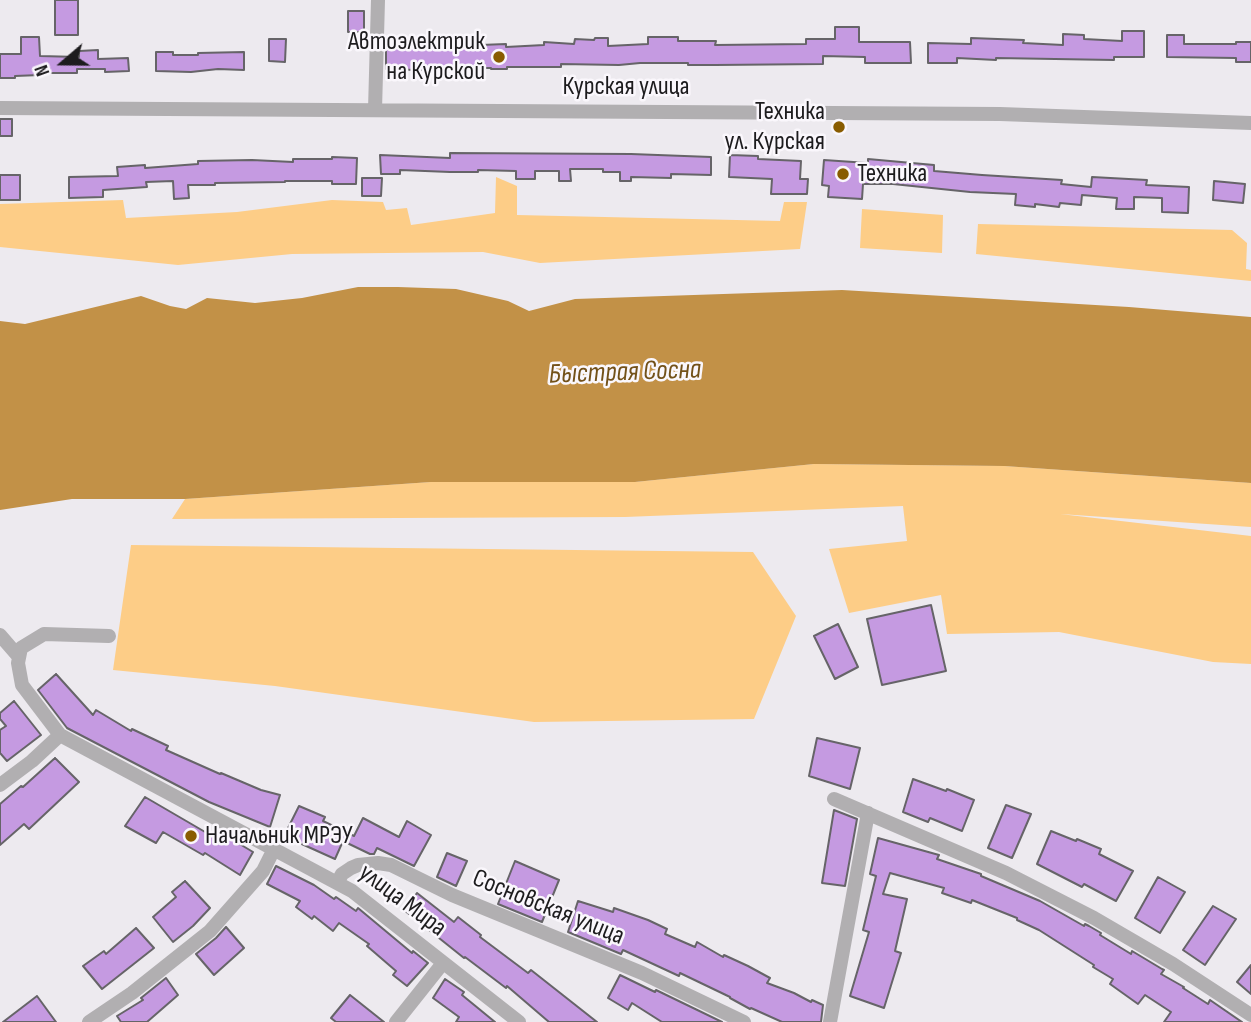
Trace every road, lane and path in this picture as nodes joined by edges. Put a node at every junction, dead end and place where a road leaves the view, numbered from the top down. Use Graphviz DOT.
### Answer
graph roads {
  1 [pos="378,0"];
  2 [pos="0,107"];
  3 [pos="376,110"];
  4 [pos="1251,123"];
  5 [pos="0,635"];
  6 [pos="109,636"];
  7 [pos="19,657"];
  8 [pos="60,735"];
  9 [pos="0,785"];
  10 [pos="834,799"];
  11 [pos="868,813"];
  12 [pos="274,849"];
  13 [pos="337,883"];
  14 [pos="443,962"];
  15 [pos="1251,1015"];
  16 [pos="89,1022"];
  17 [pos="396,1022"];
  18 [pos="519,1022"];
  19 [pos="744,1022"];
  20 [pos="830,1022"];
  1 -- 3 [label="street"];
  2 -- 3 [label="street, Курская улица"];
  3 -- 4 [label="street, Курская улица"];
  5 -- 7 [label="street"];
  6 -- 7 [label="street"];
  7 -- 8 [label="street"];
  8 -- 9 [label="street"];
  8 -- 12 [label="street, улица Мира"];
  10 -- 11 [label="street"];
  11 -- 15 [label="street"];
  11 -- 20 [label="street"];
  12 -- 13 [label="street, улица Мира"];
  12 -- 16 [label="street"];
  13 -- 14 [label="street, улица Мира"];
  13 -- 19 [label="street, Сосновская улица"];
  14 -- 17 [label="street"];
  14 -- 18 [label="street, улица Мира"];
}
